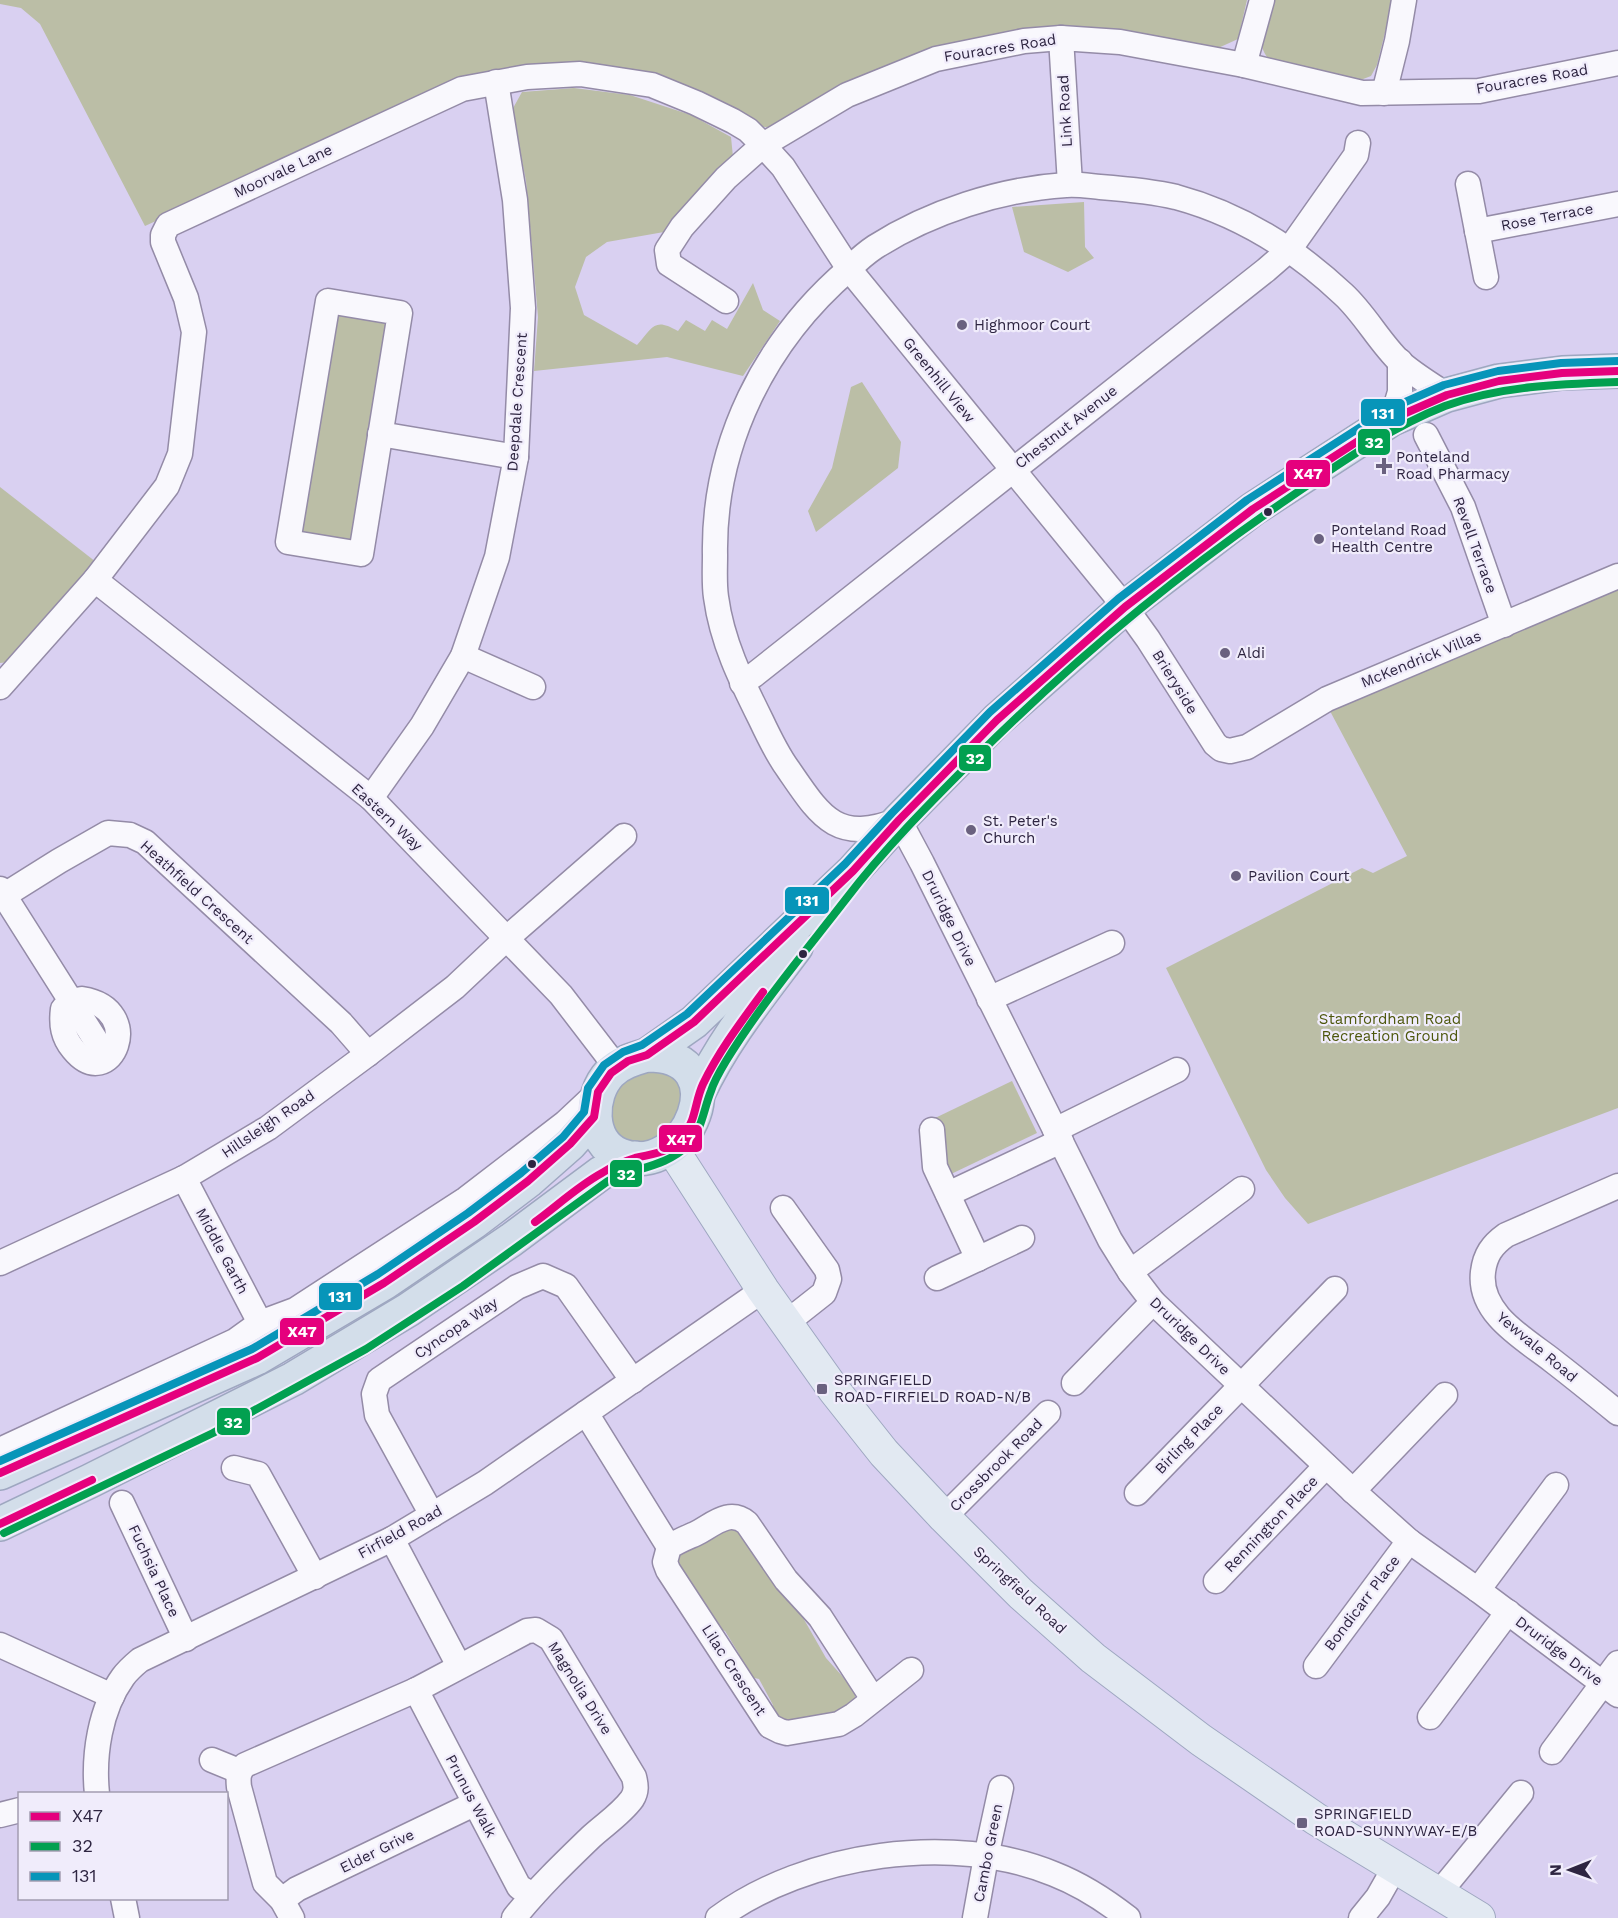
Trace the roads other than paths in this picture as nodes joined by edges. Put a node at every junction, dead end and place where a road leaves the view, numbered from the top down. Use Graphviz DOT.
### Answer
graph roads {
  1 [pos="1262,0"];
  2 [pos="1404,0"];
  3 [pos="1061,38"];
  4 [pos="1618,63"];
  5 [pos="1244,65"];
  6 [pos="496,82"];
  7 [pos="1384,93"];
  8 [pos="1358,143"];
  9 [pos="763,145"];
  10 [pos="1070,184"];
  11 [pos="1468,184"];
  12 [pos="1618,204"];
  13 [pos="1477,231"];
  14 [pos="1289,250"];
  15 [pos="849,269"];
  16 [pos="1486,277"];
  17 [pos="726,301"];
  18 [pos="1400,362"];
  19 [pos="1618,371"];
  20 [pos="1447,395"];
  21 [pos="1392,418"];
  22 [pos="380,434"];
  23 [pos="1426,435"];
  24 [pos="516,457"];
  25 [pos="1012,469"];
  26 [pos="1618,576"];
  27 [pos="95,580"];
  28 [pos="1125,607"];
  29 [pos="1504,625"];
  30 [pos="463,656"];
  31 [pos="742,682"];
  32 [pos="0,687"];
  33 [pos="533,687"];
  34 [pos="1230,751"];
  35 [pos="371,798"];
  36 [pos="898,820"];
  37 [pos="624,836"];
  38 [pos="853,871"];
  39 [pos="1,894"];
  40 [pos="507,938"];
  41 [pos="1112,943"];
  42 [pos="989,999"];
  43 [pos="71,1001"];
  44 [pos="368,1054"];
  45 [pos="647,1055"];
  46 [pos="1177,1070"];
  47 [pos="603,1092"];
  48 [pos="698,1094"];
  49 [pos="932,1130"];
  50 [pos="1058,1135"];
  51 [pos="671,1147"];
  52 [pos="635,1158"];
  53 [pos="184,1178"];
  54 [pos="1618,1186"];
  55 [pos="1242,1189"];
  56 [pos="948,1194"];
  57 [pos="783,1208"];
  58 [pos="1022,1238"];
  59 [pos="978,1259"];
  60 [pos="0,1263"];
  61 [pos="1130,1272"];
  62 [pos="937,1278"];
  63 [pos="1335,1289"];
  64 [pos="763,1290"];
  65 [pos="1153,1302"];
  66 [pos="260,1323"];
  67 [pos="786,1323"];
  68 [pos="633,1381"];
  69 [pos="1074,1383"];
  70 [pos="1241,1386"];
  71 [pos="1445,1395"];
  72 [pos="586,1413"];
  73 [pos="1048,1413"];
  74 [pos="1618,1413"];
  75 [pos="0,1450"];
  76 [pos="1326,1466"];
  77 [pos="234,1468"];
  78 [pos="0,1473"];
  79 [pos="1556,1485"];
  80 [pos="1353,1491"];
  81 [pos="1137,1493"];
  82 [pos="122,1503"];
  83 [pos="432,1515"];
  84 [pos="944,1517"];
  85 [pos="0,1524"];
  86 [pos="392,1539"];
  87 [pos="1409,1541"];
  88 [pos="669,1547"];
  89 [pos="315,1577"];
  90 [pos="1216,1581"];
  91 [pos="1478,1590"];
  92 [pos="1508,1612"];
  93 [pos="186,1639"];
  94 [pos="0,1645"];
  95 [pos="1618,1663"];
  96 [pos="459,1666"];
  97 [pos="1316,1666"];
  98 [pos="911,1670"];
  99 [pos="416,1690"];
  100 [pos="1610,1690"];
  101 [pos="112,1696"];
  102 [pos="873,1699"];
  103 [pos="1430,1717"];
  104 [pos="1552,1752"];
  105 [pos="212,1760"];
  106 [pos="240,1771"];
  107 [pos="1000,1788"];
  108 [pos="94,1792"];
  109 [pos="1521,1793"];
  110 [pos="474,1804"];
  111 [pos="18,1810"];
  112 [pos="0,1815"];
  113 [pos="986,1857"];
  114 [pos="1395,1867"];
  115 [pos="1438,1893"];
  116 [pos="533,1895"];
  117 [pos="123,1900"];
  118 [pos="287,1909"];
  119 [pos="127,1918"];
  120 [pos="514,1918"];
  121 [pos="718,1918"];
  122 [pos="975,1918"];
  123 [pos="1128,1918"];
  124 [pos="1361,1918"];
  125 [pos="1479,1918"];
  1 -- 5 [label="street"];
  2 -- 7 [label="street"];
  3 -- 5 [label="street, Fouracres Road"];
  3 -- 9 [label="street, Fouracres Road"];
  3 -- 10 [label="street, Link Road"];
  4 -- 7 [label="street, Fouracres Road"];
  5 -- 7 [label="street, Fouracres Road"];
  6 -- 9 [label="street, Moorvale Lane"];
  6 -- 24 [label="street, Deepdale Crescent"];
  6 -- 27 [label="street, Moorvale Lane"];
  8 -- 14 [label="street, Chestnut Avenue"];
  9 -- 15 [label="street, Greenhill View"];
  9 -- 17 [label="street, Fouracres Road"];
  10 -- 14 [label="street"];
  10 -- 15 [label="street"];
  11 -- 13 [label="street"];
  12 -- 13 [label="street, Rose Terrace"];
  13 -- 16 [label="street"];
  14 -- 18 [label="street"];
  14 -- 25 [label="street, Chestnut Avenue"];
  15 -- 25 [label="street, Greenhill View"];
  15 -- 31 [label="street"];
  18 -- 20 [label="street"];
  18 -- 21 [label="street"];
  19 -- 20 [label="highway"];
  20 -- 21 [label="highway"];
  21 -- 28 [label="highway"];
  22 -- 22 [label="street"];
  22 -- 24 [label="street"];
  23 -- 29 [label="street, Revell Terrace"];
  24 -- 30 [label="street, Deepdale Crescent"];
  25 -- 28 [label="street, Greenhill View"];
  25 -- 31 [label="street, Chestnut Avenue"];
  26 -- 29 [label="street, McKendrick Villas"];
  27 -- 32 [label="street, Moorvale Lane"];
  27 -- 35 [label="street, Eastern Way"];
  28 -- 34 [label="street, Brieryside"];
  28 -- 36 [label="highway"];
  29 -- 34 [label="street, McKendrick Villas"];
  30 -- 33 [label="street"];
  30 -- 35 [label="street, Deepdale Crescent"];
  31 -- 36 [label="street"];
  35 -- 40 [label="street, Eastern Way"];
  36 -- 38 [label="highway"];
  36 -- 42 [label="street, Druridge Drive"];
  37 -- 40 [label="street, Hillsleigh Road"];
  38 -- 45 [label="highway"];
  38 -- 48 [label="highway"];
  39 -- 43 [label="street"];
  39 -- 44 [label="street, Heathfield Crescent"];
  40 -- 44 [label="street, Hillsleigh Road"];
  40 -- 47 [label="street, Eastern Way"];
  41 -- 42 [label="street"];
  42 -- 50 [label="street, Druridge Drive"];
  43 -- 43 [label="street"];
  44 -- 53 [label="street, Hillsleigh Road"];
  45 -- 47 [label="highway"];
  45 -- 48 [label="highway"];
  46 -- 50 [label="street"];
  47 -- 52 [label="highway"];
  47 -- 66 [label="street"];
  47 -- 78 [label="highway"];
  48 -- 51 [label="highway"];
  49 -- 56 [label="street"];
  50 -- 56 [label="street"];
  50 -- 61 [label="street, Druridge Drive"];
  51 -- 52 [label="highway"];
  51 -- 64 [label="main road, Springfield Road"];
  52 -- 85 [label="highway"];
  53 -- 60 [label="street, Hillsleigh Road"];
  53 -- 66 [label="street, Middle Garth"];
  54 -- 74 [label="street, Yewvale Road"];
  55 -- 61 [label="street"];
  56 -- 59 [label="street"];
  57 -- 67 [label="street"];
  58 -- 59 [label="street"];
  59 -- 62 [label="street"];
  61 -- 65 [label="street, Druridge Drive"];
  63 -- 70 [label="street, Birling Place"];
  64 -- 67 [label="main road, Springfield Road"];
  64 -- 68 [label="street, Firfield Road"];
  65 -- 69 [label="street"];
  65 -- 70 [label="street, Druridge Drive"];
  66 -- 75 [label="street"];
  67 -- 84 [label="main road, Springfield Road"];
  68 -- 72 [label="street, Firfield Road"];
  68 -- 83 [label="street, Cyncopa Way"];
  70 -- 76 [label="street, Druridge Drive"];
  70 -- 81 [label="street, Birling Place"];
  71 -- 80 [label="street"];
  72 -- 83 [label="street, Firfield Road"];
  72 -- 88 [label="street, Lilac Crescent"];
  73 -- 84 [label="street, Crossbrook Road"];
  76 -- 80 [label="street, Druridge Drive"];
  76 -- 90 [label="street, Rennington Place"];
  77 -- 89 [label="street"];
  79 -- 91 [label="street"];
  80 -- 87 [label="street, Druridge Drive"];
  82 -- 93 [label="street, Fuchsia Place"];
  83 -- 86 [label="street, Firfield Road"];
  84 -- 114 [label="main road, Springfield Road"];
  86 -- 89 [label="street, Firfield Road"];
  86 -- 96 [label="street"];
  87 -- 91 [label="street, Druridge Drive"];
  87 -- 97 [label="street, Bondicarr Place"];
  88 -- 102 [label="street"];
  88 -- 102 [label="street, Lilac Crescent"];
  89 -- 93 [label="street, Firfield Road"];
  91 -- 92 [label="street, Druridge Drive"];
  92 -- 100 [label="street, Druridge Drive"];
  92 -- 103 [label="street"];
  93 -- 101 [label="street, Firfield Road"];
  94 -- 101 [label="street"];
  95 -- 100 [label="street"];
  96 -- 99 [label="street, Magnolia Drive"];
  96 -- 116 [label="street, Magnolia Drive"];
  98 -- 102 [label="street, Lilac Crescent"];
  99 -- 106 [label="street, Magnolia Drive"];
  99 -- 110 [label="street, Prunus Walk"];
  100 -- 104 [label="street"];
  101 -- 108 [label="street, Firfield Road"];
  105 -- 106 [label="street"];
  106 -- 118 [label="street"];
  107 -- 113 [label="street, Cambo Green"];
  109 -- 115 [label="street"];
  110 -- 116 [label="street, Prunus Walk"];
  110 -- 118 [label="street, Elder Grive"];
  111 -- 112 [label="street"];
  113 -- 121 [label="street"];
  113 -- 122 [label="street, Cambo Green"];
  113 -- 123 [label="street"];
  114 -- 115 [label="main road, Springfield Road"];
  114 -- 124 [label="street"];
  115 -- 125 [label="main road, Springfield Road"];
  116 -- 120 [label="street, Magnolia Drive"];
  117 -- 119 [label="street"];
}
